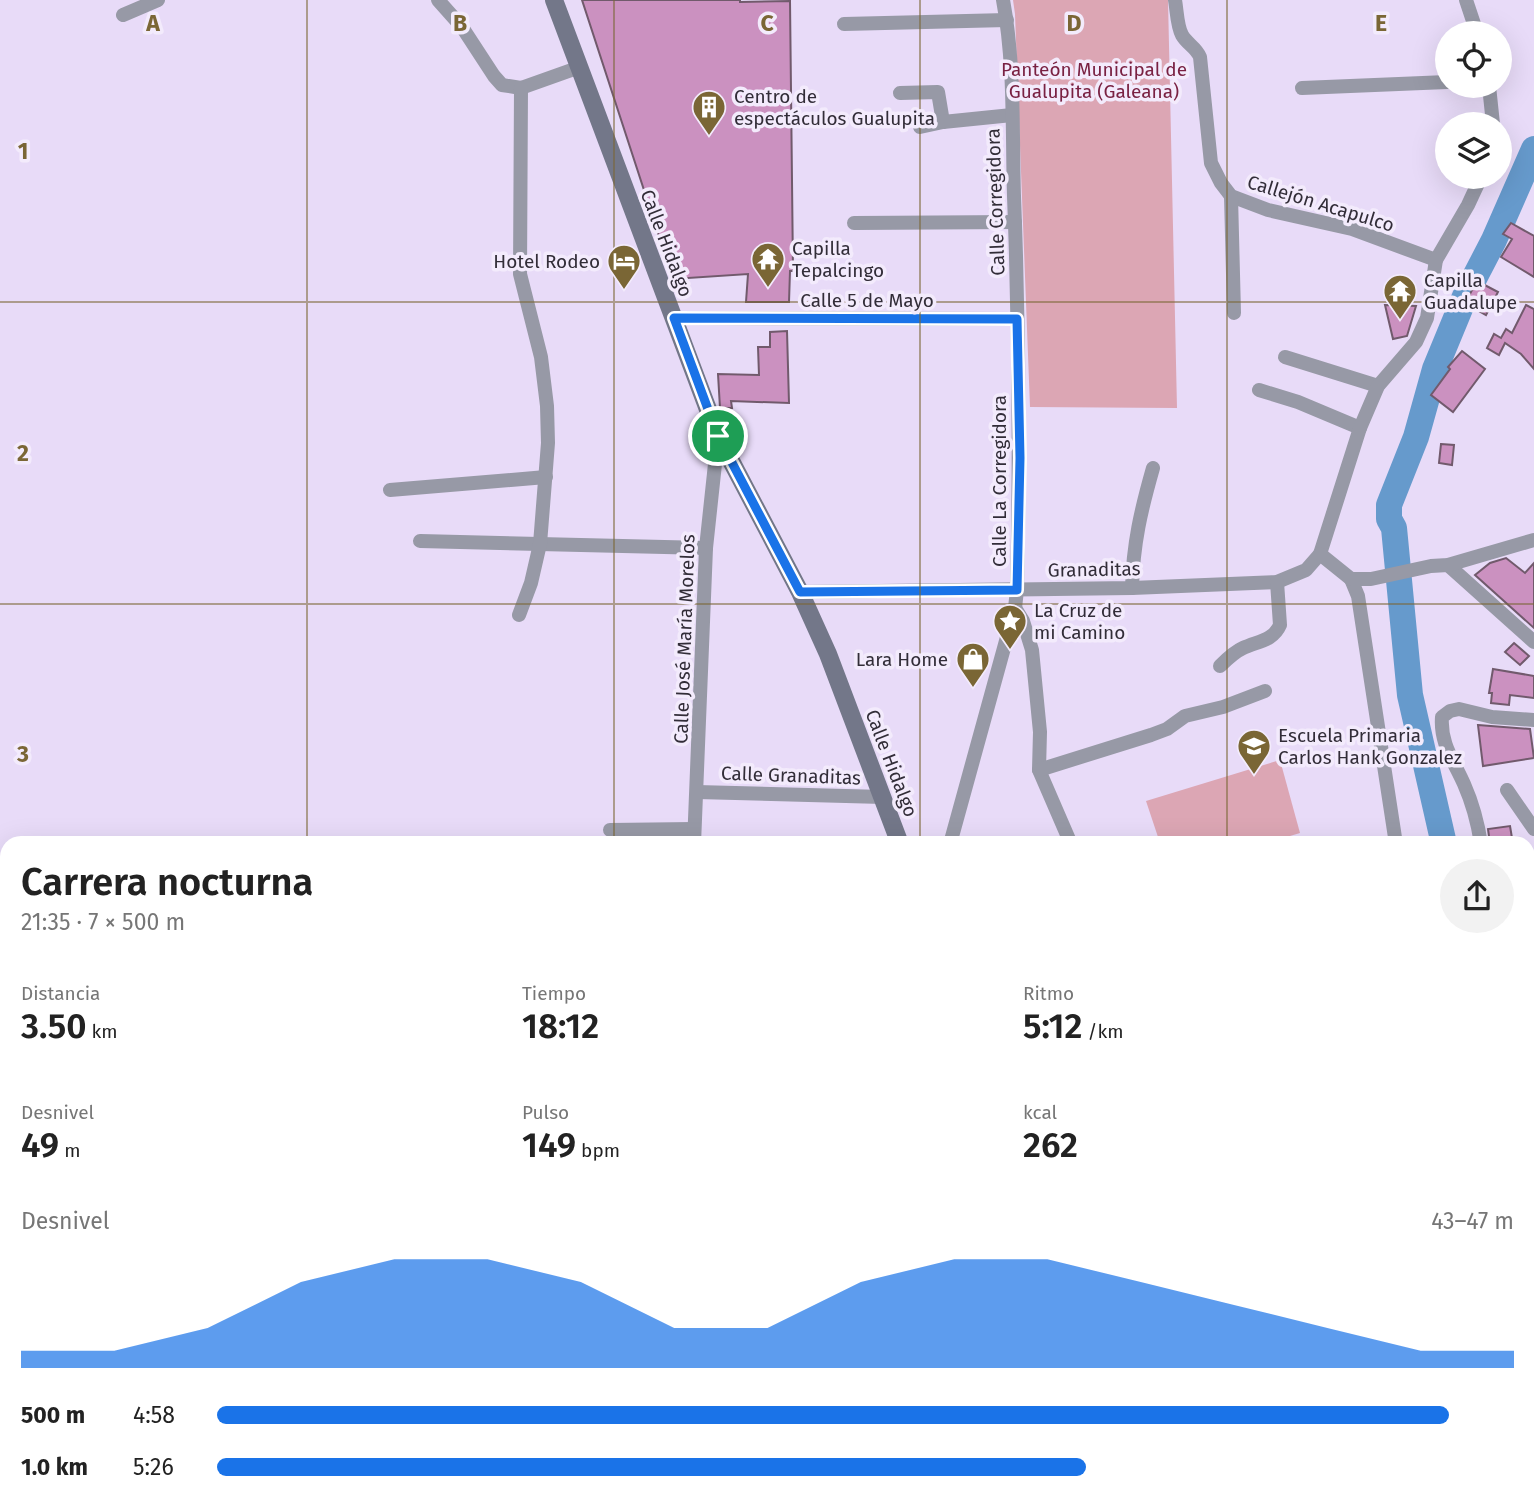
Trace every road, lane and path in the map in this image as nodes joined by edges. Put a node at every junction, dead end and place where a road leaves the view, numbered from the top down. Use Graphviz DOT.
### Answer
graph roads {
  1 [pos="158,0"];
  2 [pos="438,0"];
  3 [pos="554,0"];
  4 [pos="1003,0"];
  5 [pos="1175,0"];
  6 [pos="1466,0"];
  7 [pos="123,15"];
  8 [pos="1007,20"];
  9 [pos="1473,21"];
  10 [pos="844,24"];
  11 [pos="580,67"];
  12 [pos="1435,82"];
  13 [pos="521,88"];
  14 [pos="1302,88"];
  15 [pos="900,93"];
  16 [pos="1012,115"];
  17 [pos="943,122"];
  18 [pos="920,127"];
  19 [pos="1475,189"];
  20 [pos="1231,196"];
  21 [pos="1015,222"];
  22 [pos="854,223"];
  23 [pos="1436,260"];
  24 [pos="1234,313"];
  25 [pos="674,318"];
  26 [pos="1017,319"];
  27 [pos="1285,356"];
  28 [pos="1378,386"];
  29 [pos="1259,390"];
  30 [pos="1360,428"];
  31 [pos="718,436"];
  32 [pos="1153,468"];
  33 [pos="546,477"];
  34 [pos="390,490"];
  35 [pos="1534,540"];
  36 [pos="420,541"];
  37 [pos="540,544"];
  38 [pos="706,548"];
  39 [pos="1320,554"];
  40 [pos="1448,565"];
  41 [pos="1352,579"];
  42 [pos="1277,582"];
  43 [pos="1132,588"];
  44 [pos="1017,590"];
  45 [pos="800,592"];
  46 [pos="1015,608"];
  47 [pos="519,615"];
  48 [pos="1534,642"];
  49 [pos="1220,666"];
  50 [pos="1265,691"];
  51 [pos="1534,720"];
  52 [pos="1040,770"];
  53 [pos="1507,790"];
  54 [pos="697,792"];
  55 [pos="883,797"];
  56 [pos="1534,829"];
  57 [pos="610,830"];
  58 [pos="694,836"];
  59 [pos="897,836"];
  60 [pos="952,836"];
  61 [pos="1067,836"];
  62 [pos="1395,836"];
  63 [pos="1478,836"];
  1 -- 7 [label="street"];
  2 -- 13 [label="street"];
  3 -- 11 [label="main road, Calle Hidalgo"];
  4 -- 8 [label="street, Calle Corregidora"];
  5 -- 20 [label="street, Callejón Acapulco"];
  6 -- 9 [label="street"];
  8 -- 10 [label="street"];
  8 -- 16 [label="street, Calle Corregidora"];
  11 -- 13 [label="street"];
  11 -- 25 [label="main road, Calle Hidalgo"];
  12 -- 14 [label="street"];
  13 -- 33 [label="street"];
  15 -- 17 [label="street"];
  16 -- 17 [label="street"];
  16 -- 21 [label="street, Calle Corregidora"];
  17 -- 18 [label="street"];
  19 -- 23 [label="street"];
  20 -- 23 [label="street, Callejón Acapulco"];
  20 -- 24 [label="street"];
  21 -- 22 [label="street"];
  21 -- 26 [label="street, Calle Corregidora"];
  23 -- 28 [label="street"];
  25 -- 26 [label="street, Calle 5 de Mayo"];
  25 -- 31 [label="main road, Calle Hidalgo"];
  26 -- 44 [label="street, Calle La Corregidora"];
  27 -- 28 [label="street"];
  28 -- 30 [label="street"];
  29 -- 30 [label="street"];
  30 -- 39 [label="street"];
  31 -- 38 [label="street, Calle José María Morelos"];
  31 -- 45 [label="main road, Calle Hidalgo"];
  32 -- 43 [label="street"];
  33 -- 34 [label="street"];
  33 -- 37 [label="street"];
  35 -- 40 [label="street"];
  36 -- 37 [label="street"];
  37 -- 38 [label="street"];
  37 -- 47 [label="street"];
  38 -- 54 [label="street, Calle José María Morelos"];
  39 -- 41 [label="street"];
  39 -- 42 [label="street, Granaditas"];
  40 -- 41 [label="street"];
  40 -- 48 [label="street"];
  41 -- 62 [label="street"];
  42 -- 43 [label="street, Granaditas"];
  42 -- 49 [label="street"];
  43 -- 44 [label="street, Granaditas"];
  44 -- 45 [label="street, Granaditas"];
  44 -- 46 [label="street, Calle La Corregidora"];
  45 -- 55 [label="main road, Calle Hidalgo"];
  46 -- 52 [label="street"];
  46 -- 60 [label="street, Calle La Corregidora"];
  50 -- 52 [label="street"];
  51 -- 63 [label="street"];
  52 -- 61 [label="street"];
  53 -- 56 [label="street"];
  54 -- 55 [label="street, Calle Granaditas"];
  54 -- 58 [label="street, Calle José María Morelos"];
  55 -- 59 [label="main road, Calle Hidalgo"];
  57 -- 58 [label="street"];
}
